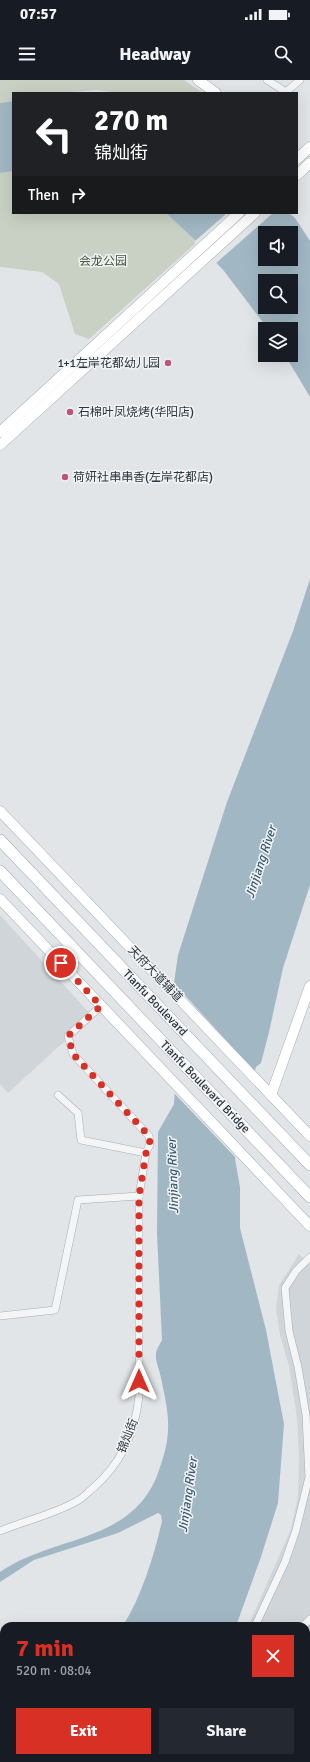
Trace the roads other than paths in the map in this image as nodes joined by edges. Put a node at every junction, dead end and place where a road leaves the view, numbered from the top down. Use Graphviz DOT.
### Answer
graph roads {
  1 [pos="198,80"];
  2 [pos="267,80"];
  3 [pos="300,80"];
  4 [pos="215,92"];
  5 [pos="310,147"];
  6 [pos="303,158"];
  7 [pos="298,172"];
  8 [pos="238,214"];
  9 [pos="254,214"];
  10 [pos="0,432"];
  11 [pos="0,445"];
  12 [pos="0,811"];
  13 [pos="0,840"];
  14 [pos="0,871"];
  15 [pos="0,899"];
  16 [pos="310,986"];
  17 [pos="101,1006"];
  18 [pos="159,1038"];
  19 [pos="58,1095"];
  20 [pos="270,1095"];
  21 [pos="310,1136"];
  22 [pos="146,1153"];
  23 [pos="310,1165"];
  24 [pos="139,1196"];
  25 [pos="310,1198"];
  26 [pos="310,1226"];
  27 [pos="310,1257"];
  28 [pos="0,1316"];
  29 [pos="0,1530"];
  30 [pos="257,1622"];
  1 -- 4 [label="street"];
  2 -- 3 [label="street"];
  5 -- 6 [label="street"];
  6 -- 7 [label="street"];
  8 -- 10 [label="street"];
  9 -- 11 [label="street"];
  12 -- 20 [label="street, 天府大道辅道"];
  13 -- 23 [label="main road, Tianfu Boulevard"];
  14 -- 18 [label="main road, Tianfu Boulevard"];
  15 -- 17 [label="street"];
  16 -- 20 [label="street"];
  17 -- 22 [label="street, 锦灿街"];
  17 -- 26 [label="street"];
  18 -- 25 [label="main road, Tianfu Boulevard Bridge"];
  19 -- 22 [label="street"];
  20 -- 21 [label="street, 天府大道辅道"];
  22 -- 24 [label="street, 锦灿街"];
  24 -- 28 [label="street"];
  24 -- 29 [label="street, 锦灿街"];
  27 -- 30 [label="street"];
}
